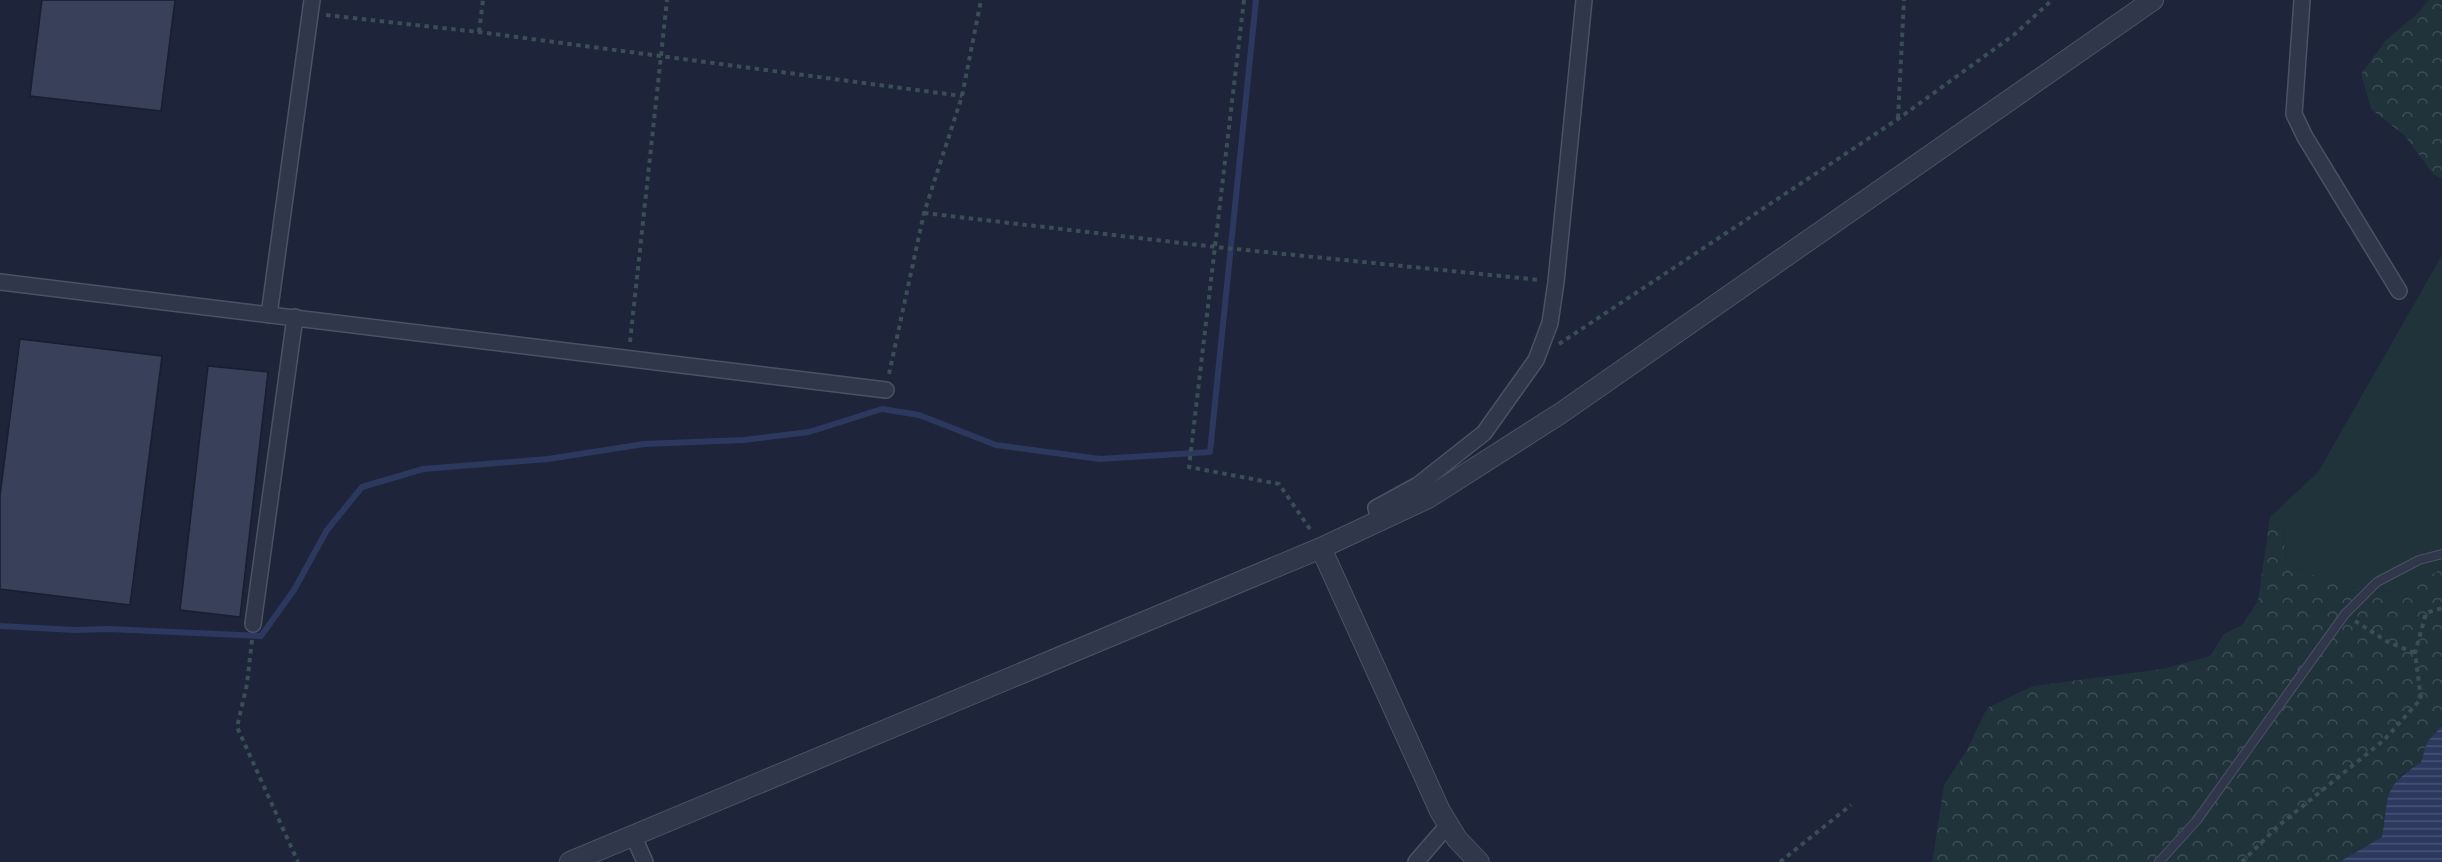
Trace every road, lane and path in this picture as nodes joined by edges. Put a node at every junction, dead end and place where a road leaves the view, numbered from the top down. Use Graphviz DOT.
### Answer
graph roads {
  1 [pos="483,0"];
  2 [pos="667,0"];
  3 [pos="981,0"];
  4 [pos="1244,0"];
  5 [pos="1584,0"];
  6 [pos="1904,0"];
  7 [pos="2052,0"];
  8 [pos="2153,0"];
  9 [pos="2302,0"];
  10 [pos="311,7"];
  11 [pos="479,32"];
  12 [pos="660,57"];
  13 [pos="962,96"];
  14 [pos="1898,119"];
  15 [pos="924,213"];
  16 [pos="1216,247"];
  17 [pos="0,282"];
  18 [pos="1556,282"];
  19 [pos="2400,291"];
  20 [pos="269,315"];
  21 [pos="295,318"];
  22 [pos="628,358"];
  23 [pos="1536,360"];
  24 [pos="886,390"];
  25 [pos="1379,520"];
  26 [pos="1321,548"];
  27 [pos="2442,554"];
  28 [pos="2442,608"];
  29 [pos="2345,614"];
  30 [pos="253,624"];
  31 [pos="2415,653"];
  32 [pos="1851,805"];
  33 [pos="1448,825"];
  34 [pos="633,835"];
  35 [pos="298,862"];
  36 [pos="570,862"];
  37 [pos="645,862"];
  38 [pos="1416,862"];
  39 [pos="1479,862"];
  40 [pos="1780,862"];
  41 [pos="2159,862"];
  42 [pos="2242,862"];
  1 -- 11 [label="path"];
  2 -- 12 [label="path"];
  3 -- 13 [label="path"];
  4 -- 16 [label="path"];
  5 -- 18 [label="street"];
  6 -- 14 [label="path"];
  7 -- 14 [label="path"];
  8 -- 25 [label="street"];
  9 -- 19 [label="street"];
  10 -- 11 [label="path"];
  10 -- 20 [label="street"];
  11 -- 12 [label="path"];
  12 -- 13 [label="path"];
  12 -- 22 [label="path"];
  13 -- 15 [label="path"];
  14 -- 23 [label="path"];
  15 -- 16 [label="path"];
  15 -- 24 [label="path"];
  16 -- 18 [label="path"];
  16 -- 26 [label="path"];
  17 -- 20 [label="street"];
  18 -- 23 [label="street"];
  20 -- 21 [label="street"];
  21 -- 22 [label="street"];
  21 -- 30 [label="street"];
  22 -- 24 [label="street"];
  23 -- 25 [label="street"];
  25 -- 26 [label="street"];
  26 -- 33 [label="street"];
  26 -- 34 [label="street"];
  27 -- 29 [label="lane"];
  28 -- 31 [label="path"];
  29 -- 31 [label="path"];
  29 -- 41 [label="lane"];
  30 -- 35 [label="path"];
  31 -- 42 [label="path"];
  32 -- 40 [label="path"];
  33 -- 38 [label="street"];
  33 -- 39 [label="street"];
  34 -- 36 [label="street"];
  34 -- 37 [label="street"];
}
